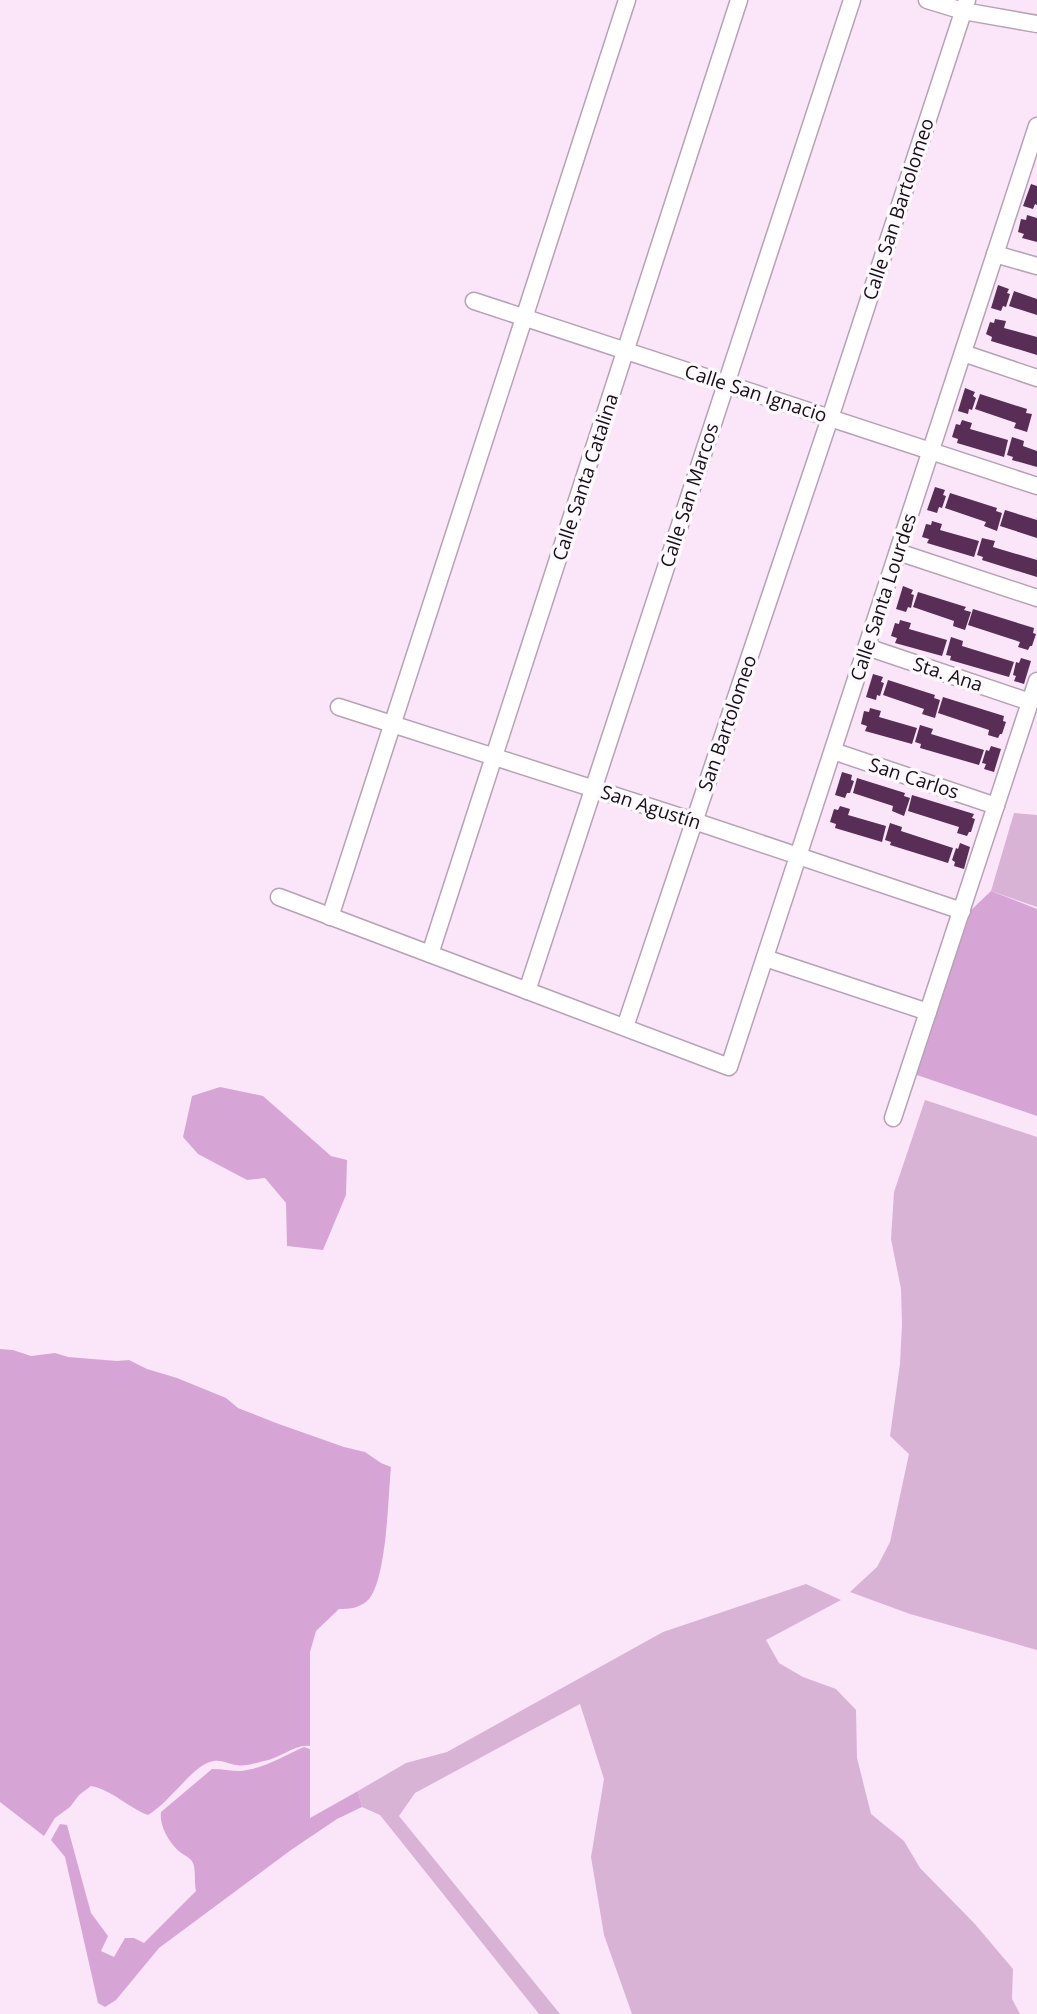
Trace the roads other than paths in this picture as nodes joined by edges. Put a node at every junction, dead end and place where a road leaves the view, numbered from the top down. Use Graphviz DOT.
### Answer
graph roads {
  1 [pos="627,0"];
  2 [pos="739,0"];
  3 [pos="852,0"];
  4 [pos="927,0"];
  5 [pos="965,6"];
  6 [pos="1037,24"];
  7 [pos="1037,127"];
  8 [pos="1033,150"];
  9 [pos="996,254"];
  10 [pos="1037,266"];
  11 [pos="474,301"];
  12 [pos="526,318"];
  13 [pos="626,351"];
  14 [pos="963,353"];
  15 [pos="1037,378"];
  16 [pos="726,384"];
  17 [pos="830,418"];
  18 [pos="931,451"];
  19 [pos="1037,486"];
  20 [pos="898,552"];
  21 [pos="1037,598"];
  22 [pos="867,647"];
  23 [pos="1037,681"];
  24 [pos="1030,702"];
  25 [pos="339,707"];
  26 [pos="392,723"];
  27 [pos="833,751"];
  28 [pos="495,755"];
  29 [pos="594,788"];
  30 [pos="996,806"];
  31 [pos="694,821"];
  32 [pos="798,856"];
  33 [pos="279,897"];
  34 [pos="961,911"];
  35 [pos="330,917"];
  36 [pos="430,954"];
  37 [pos="765,958"];
  38 [pos="527,991"];
  39 [pos="928,1012"];
  40 [pos="625,1027"];
  41 [pos="893,1118"];
  1 -- 12 [label="street"];
  2 -- 13 [label="street, Calle Santa Catalina"];
  3 -- 16 [label="street, Calle San Marcos"];
  4 -- 5 [label="street"];
  5 -- 6 [label="street"];
  5 -- 17 [label="street, Calle San Bartolomeo"];
  7 -- 8 [label="street, Calle Santa Lourdes"];
  8 -- 9 [label="street, Calle Santa Lourdes"];
  9 -- 10 [label="street"];
  9 -- 14 [label="street, Calle Santa Lourdes"];
  11 -- 12 [label="street, Calle San Ignacio"];
  12 -- 13 [label="street, Calle San Ignacio"];
  12 -- 26 [label="street"];
  13 -- 16 [label="street, Calle San Ignacio"];
  13 -- 28 [label="street, Calle Santa Catalina"];
  14 -- 15 [label="street"];
  14 -- 18 [label="street, Calle Santa Lourdes"];
  16 -- 17 [label="street, Calle San Ignacio"];
  16 -- 29 [label="street, Calle San Marcos"];
  17 -- 18 [label="street, Calle San Ignacio"];
  17 -- 31 [label="street, San Bartolomeo"];
  18 -- 19 [label="street, Calle San Ignacio"];
  18 -- 20 [label="street, Calle Santa Lourdes"];
  20 -- 21 [label="street"];
  20 -- 22 [label="street, Calle Santa Lourdes"];
  22 -- 24 [label="street, Sta. Ana"];
  22 -- 27 [label="street, Calle Santa Lourdes"];
  23 -- 24 [label="street"];
  24 -- 30 [label="street"];
  25 -- 26 [label="street, San Agustín"];
  26 -- 28 [label="street, San Agustín"];
  26 -- 35 [label="street"];
  27 -- 30 [label="street, San Carlos"];
  27 -- 32 [label="street, Calle Santa Lourdes"];
  28 -- 29 [label="street, San Agustín"];
  28 -- 36 [label="street, Calle Santa Catalina"];
  29 -- 31 [label="street, San Agustín"];
  29 -- 38 [label="street, Calle San Marcos"];
  30 -- 34 [label="street"];
  31 -- 32 [label="street, San Agustín"];
  31 -- 40 [label="street, San Bartolomeo"];
  32 -- 34 [label="street, San Agustín"];
  32 -- 37 [label="street, Calle Santa Lourdes"];
  33 -- 35 [label="street"];
  34 -- 39 [label="street"];
  35 -- 36 [label="street"];
  36 -- 38 [label="street"];
  37 -- 39 [label="street"];
  37 -- 40 [label="street, Calle Santa Lourdes"];
  38 -- 40 [label="street"];
  39 -- 41 [label="street"];
}
